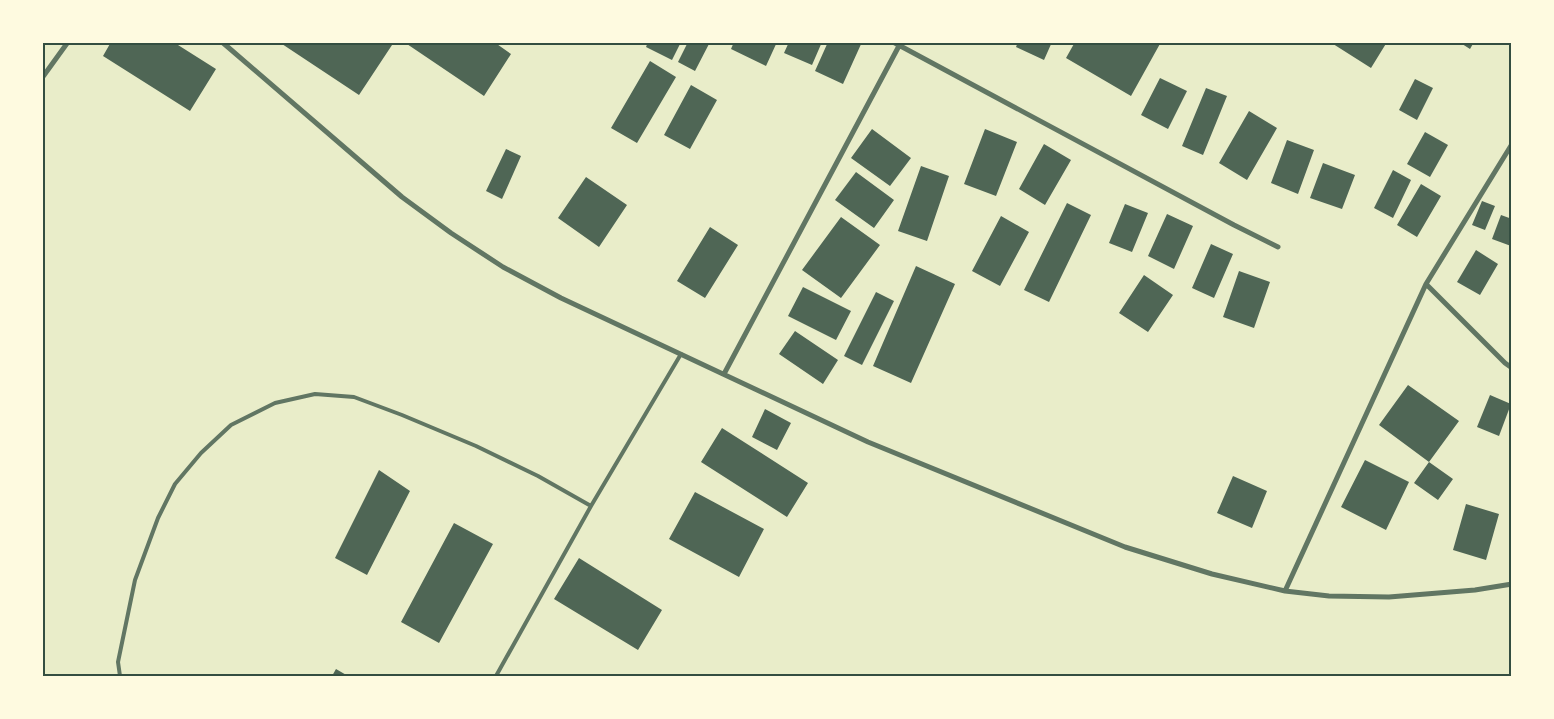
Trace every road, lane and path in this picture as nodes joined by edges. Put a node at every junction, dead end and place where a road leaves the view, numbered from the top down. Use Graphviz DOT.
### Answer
graph roads {
  1 [pos="68,42"];
  2 [pos="222,42"];
  3 [pos="893,42"];
  4 [pos="900,44"];
  5 [pos="42,78"];
  6 [pos="1512,144"];
  7 [pos="1278,247"];
  8 [pos="1426,284"];
  9 [pos="681,354"];
  10 [pos="1512,368"];
  11 [pos="724,374"];
  12 [pos="591,506"];
  13 [pos="1512,584"];
  14 [pos="1285,591"];
  15 [pos="120,676"];
  16 [pos="496,676"];
  1 -- 5 [label="street"];
  2 -- 9 [label="street"];
  3 -- 4 [label="street"];
  4 -- 7 [label="street"];
  4 -- 11 [label="street"];
  6 -- 8 [label="street"];
  8 -- 10 [label="street"];
  8 -- 14 [label="street"];
  9 -- 11 [label="street"];
  9 -- 12 [label="lane"];
  11 -- 14 [label="street"];
  12 -- 15 [label="lane"];
  12 -- 16 [label="lane"];
  13 -- 14 [label="street"];
}
